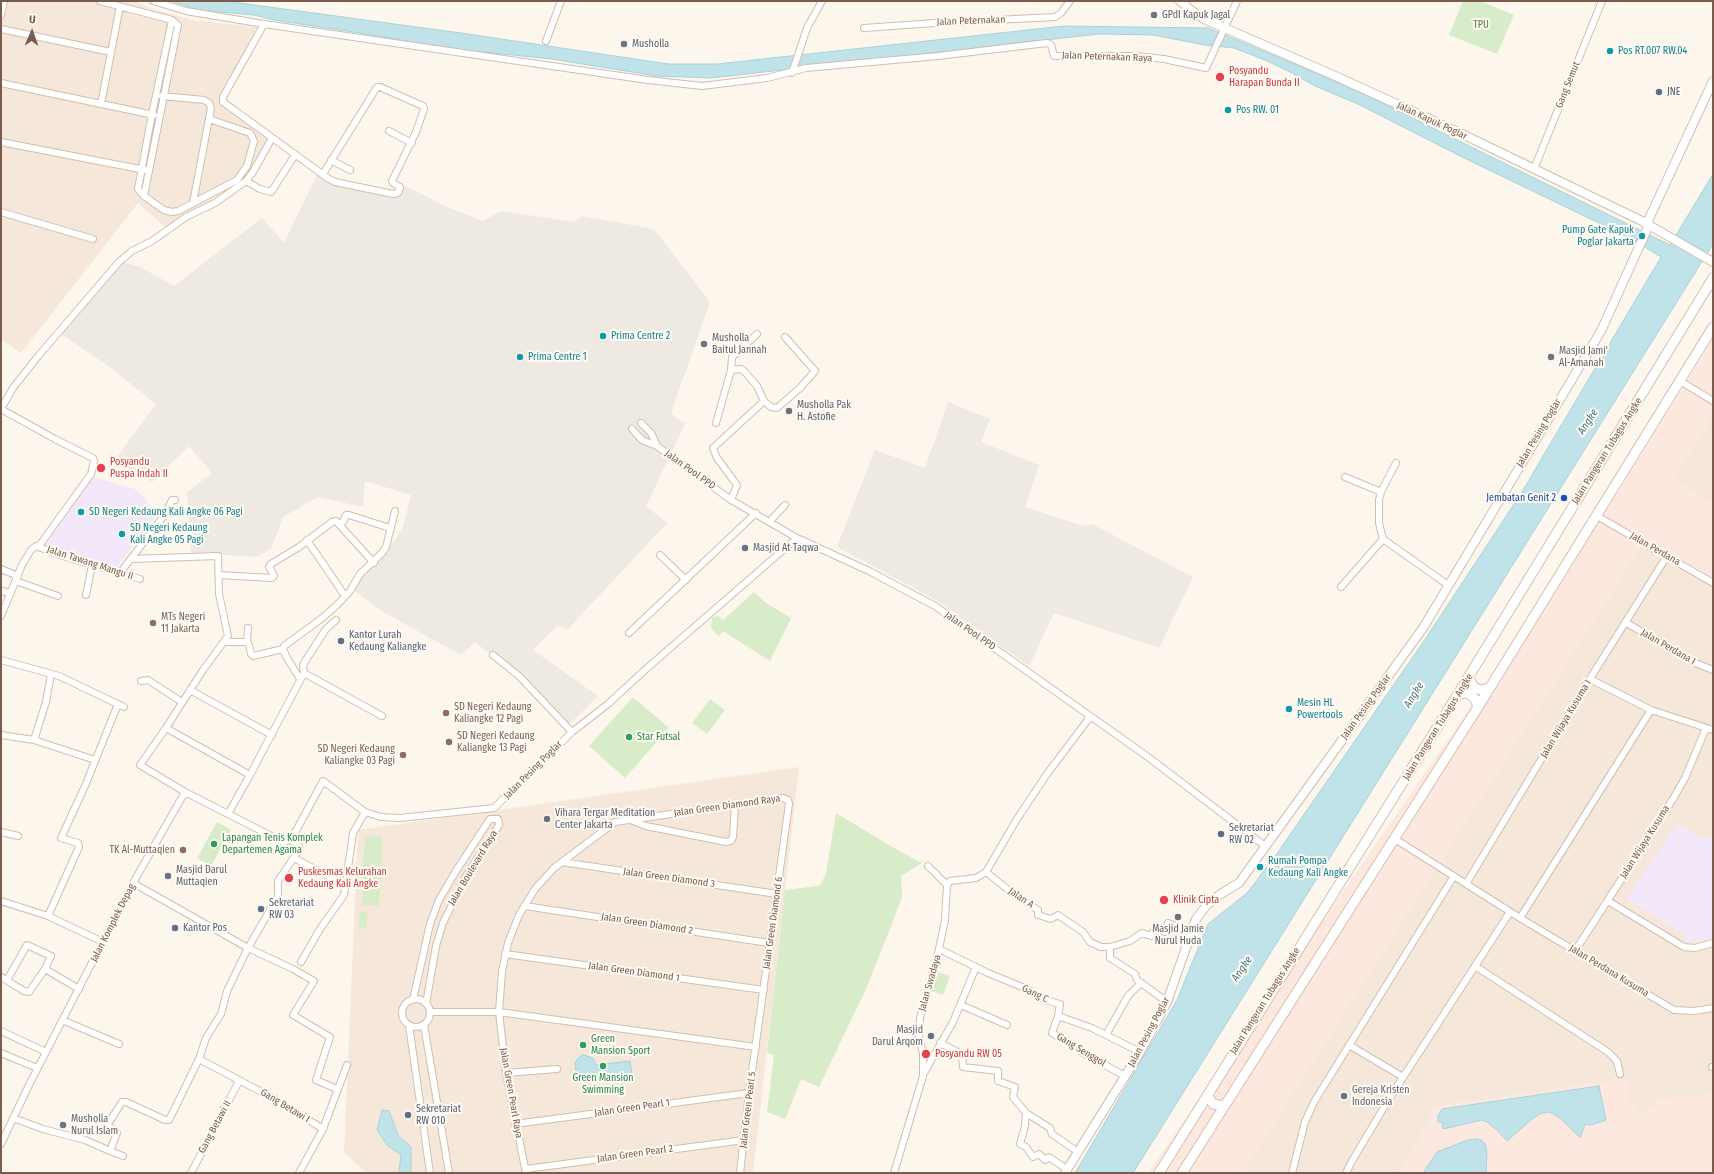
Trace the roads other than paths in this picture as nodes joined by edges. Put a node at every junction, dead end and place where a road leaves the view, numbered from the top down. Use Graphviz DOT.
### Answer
graph roads {
  1 [pos="4,1"];
  2 [pos="100,1"];
  3 [pos="153,1"];
  4 [pos="561,1"];
  5 [pos="822,1"];
  6 [pos="1070,1"];
  7 [pos="1180,1"];
  8 [pos="1237,1"];
  9 [pos="1602,1"];
  10 [pos="120,6"];
  11 [pos="1,15"];
  12 [pos="172,20"];
  13 [pos="264,24"];
  14 [pos="864,28"];
  15 [pos="1,29"];
  16 [pos="1223,30"];
  17 [pos="546,41"];
  18 [pos="111,52"];
  19 [pos="792,73"];
  20 [pos="1713,81"];
  21 [pos="1,83"];
  22 [pos="164,95"];
  23 [pos="156,96"];
  24 [pos="101,104"];
  25 [pos="152,114"];
  26 [pos="160,116"];
  27 [pos="209,119"];
  28 [pos="389,131"];
  29 [pos="272,138"];
  30 [pos="1,142"];
  31 [pos="412,142"];
  32 [pos="295,155"];
  33 [pos="331,160"];
  34 [pos="1534,169"];
  35 [pos="141,170"];
  36 [pos="350,170"];
  37 [pos="148,171"];
  38 [pos="323,174"];
  39 [pos="246,182"];
  40 [pos="144,196"];
  41 [pos="193,203"];
  42 [pos="1,212"];
  43 [pos="1649,227"];
  44 [pos="93,239"];
  45 [pos="1713,262"];
  46 [pos="1713,278"];
  47 [pos="1713,327"];
  48 [pos="757,334"];
  49 [pos="786,337"];
  50 [pos="731,370"];
  51 [pos="1680,381"];
  52 [pos="764,401"];
  53 [pos="1713,401"];
  54 [pos="1,409"];
  55 [pos="641,423"];
  56 [pos="716,423"];
  57 [pos="632,429"];
  58 [pos="657,446"];
  59 [pos="1396,463"];
  60 [pos="1345,477"];
  61 [pos="1381,492"];
  62 [pos="175,500"];
  63 [pos="731,500"];
  64 [pos="785,505"];
  65 [pos="395,511"];
  66 [pos="756,513"];
  67 [pos="1597,516"];
  68 [pos="770,521"];
  69 [pos="340,523"];
  70 [pos="390,528"];
  71 [pos="797,538"];
  72 [pos="1383,539"];
  73 [pos="307,540"];
  74 [pos="39,546"];
  75 [pos="660,555"];
  76 [pos="1667,556"];
  77 [pos="131,559"];
  78 [pos="374,563"];
  79 [pos="92,565"];
  80 [pos="1,569"];
  81 [pos="120,573"];
  82 [pos="219,575"];
  83 [pos="17,579"];
  84 [pos="140,579"];
  85 [pos="686,580"];
  86 [pos="1713,583"];
  87 [pos="1448,585"];
  88 [pos="1341,587"];
  89 [pos="1,591"];
  90 [pos="10,593"];
  91 [pos="58,596"];
  92 [pos="86,596"];
  93 [pos="345,596"];
  94 [pos="1,616"];
  95 [pos="336,620"];
  96 [pos="1625,622"];
  97 [pos="248,628"];
  98 [pos="629,633"];
  99 [pos="224,642"];
  100 [pos="247,642"];
  101 [pos="283,649"];
  102 [pos="493,655"];
  103 [pos="1,660"];
  104 [pos="1713,670"];
  105 [pos="304,673"];
  106 [pos="51,674"];
  107 [pos="1469,676"];
  108 [pos="300,679"];
  109 [pos="1590,679"];
  110 [pos="141,681"];
  111 [pos="1489,688"];
  112 [pos="190,690"];
  113 [pos="1458,694"];
  114 [pos="182,702"];
  115 [pos="1478,707"];
  116 [pos="1651,710"];
  117 [pos="382,716"];
  118 [pos="1090,717"];
  119 [pos="166,728"];
  120 [pos="1706,728"];
  121 [pos="1713,730"];
  122 [pos="572,732"];
  123 [pos="1,735"];
  124 [pos="272,735"];
  125 [pos="34,740"];
  126 [pos="95,760"];
  127 [pos="250,775"];
  128 [pos="185,792"];
  129 [pos="788,800"];
  130 [pos="735,805"];
  131 [pos="364,812"];
  132 [pos="228,814"];
  133 [pos="628,819"];
  134 [pos="1,832"];
  135 [pos="18,836"];
  136 [pos="1394,839"];
  137 [pos="290,840"];
  138 [pos="1265,846"];
  139 [pos="294,858"];
  140 [pos="562,862"];
  141 [pos="928,866"];
  142 [pos="986,872"];
  143 [pos="1454,876"];
  144 [pos="133,883"];
  145 [pos="1466,884"];
  146 [pos="345,885"];
  147 [pos="947,885"];
  148 [pos="777,894"];
  149 [pos="1,901"];
  150 [pos="1608,901"];
  151 [pos="525,906"];
  152 [pos="1510,912"];
  153 [pos="48,916"];
  154 [pos="1520,918"];
  155 [pos="1192,933"];
  156 [pos="103,942"];
  157 [pos="770,942"];
  158 [pos="1713,943"];
  159 [pos="1110,947"];
  160 [pos="248,948"];
  161 [pos="939,949"];
  162 [pos="1575,951"];
  163 [pos="505,954"];
  164 [pos="301,962"];
  165 [pos="1475,966"];
  166 [pos="976,967"];
  167 [pos="45,968"];
  168 [pos="4,978"];
  169 [pos="1141,983"];
  170 [pos="79,989"];
  171 [pos="764,990"];
  172 [pos="412,1000"];
  173 [pos="1167,1002"];
  174 [pos="426,1004"];
  175 [pos="961,1005"];
  176 [pos="1713,1008"];
  177 [pos="430,1012"];
  178 [pos="499,1012"];
  179 [pos="1058,1016"];
  180 [pos="62,1020"];
  181 [pos="409,1025"];
  182 [pos="424,1025"];
  183 [pos="1007,1025"];
  184 [pos="1,1031"];
  185 [pos="1106,1035"];
  186 [pos="940,1043"];
  187 [pos="119,1044"];
  188 [pos="1349,1045"];
  189 [pos="756,1047"];
  190 [pos="46,1052"];
  191 [pos="1140,1052"];
  192 [pos="1,1053"];
  193 [pos="201,1060"];
  194 [pos="348,1065"];
  195 [pos="37,1068"];
  196 [pos="557,1070"];
  197 [pos="506,1073"];
  198 [pos="1620,1074"];
  199 [pos="923,1076"];
  200 [pos="1126,1076"];
  201 [pos="1403,1077"];
  202 [pos="239,1080"];
  203 [pos="337,1089"];
  204 [pos="749,1093"];
  205 [pos="1207,1095"];
  206 [pos="1224,1106"];
  207 [pos="1026,1113"];
  208 [pos="13,1118"];
  209 [pos="515,1124"];
  210 [pos="323,1129"];
  211 [pos="744,1140"];
  212 [pos="1,1144"];
  213 [pos="110,1151"];
  214 [pos="1078,1152"];
  215 [pos="123,1156"];
  216 [pos="526,1171"];
  217 [pos="1067,1171"];
  218 [pos="191,1173"];
  219 [pos="299,1173"];
  220 [pos="430,1173"];
  221 [pos="449,1173"];
  222 [pos="740,1173"];
  223 [pos="894,1173"];
  224 [pos="1159,1173"];
  225 [pos="1182,1173"];
  226 [pos="1292,1173"];
  227 [pos="1346,1173"];
  1 -- 11 [label="street"];
  2 -- 10 [label="street"];
  3 -- 13 [label="street"];
  4 -- 17 [label="street"];
  5 -- 19 [label="street"];
  6 -- 14 [label="street, Jalan Peternakan"];
  7 -- 16 [label="street, Jalan Kapuk Poglar"];
  8 -- 16 [label="street, Jalan Peternakan Raya"];
  9 -- 34 [label="street, Gang Semut"];
  10 -- 12 [label="street"];
  10 -- 18 [label="street"];
  12 -- 22 [label="street"];
  12 -- 23 [label="street"];
  13 -- 19 [label="street"];
  13 -- 29 [label="street"];
  15 -- 18 [label="street"];
  16 -- 19 [label="street, Jalan Peternakan Raya"];
  16 -- 34 [label="street, Jalan Kapuk Poglar"];
  18 -- 24 [label="street"];
  20 -- 43 [label="street"];
  21 -- 24 [label="street"];
  22 -- 23 [label="street"];
  22 -- 26 [label="street"];
  22 -- 27 [label="street"];
  23 -- 25 [label="street"];
  24 -- 25 [label="street"];
  25 -- 26 [label="street"];
  25 -- 35 [label="street"];
  26 -- 37 [label="street"];
  27 -- 41 [label="street"];
  27 -- 41 [label="street"];
  28 -- 31 [label="street"];
  29 -- 32 [label="street"];
  29 -- 39 [label="street"];
  30 -- 35 [label="street"];
  31 -- 33 [label="street"];
  31 -- 38 [label="street"];
  32 -- 38 [label="street"];
  32 -- 39 [label="street"];
  33 -- 36 [label="street"];
  33 -- 38 [label="street"];
  34 -- 43 [label="street, Jalan Kapuk Poglar"];
  35 -- 37 [label="street"];
  35 -- 40 [label="street"];
  37 -- 40 [label="street"];
  39 -- 54 [label="street"];
  40 -- 41 [label="street"];
  42 -- 44 [label="street"];
  43 -- 45 [label="street"];
  43 -- 87 [label="street, Jalan Pesing Poglar"];
  46 -- 107 [label="main road, Jalan Pangeran Tubagus Angke"];
  47 -- 51 [label="main road"];
  48 -- 50 [label="street"];
  49 -- 52 [label="street"];
  50 -- 52 [label="street"];
  50 -- 56 [label="street"];
  51 -- 53 [label="street"];
  51 -- 67 [label="main road"];
  52 -- 63 [label="street"];
  54 -- 74 [label="street"];
  55 -- 58 [label="street, Jalan Pool PPD"];
  57 -- 58 [label="street, Jalan Pool PPD"];
  58 -- 63 [label="street, Jalan Pool PPD"];
  59 -- 61 [label="street"];
  60 -- 61 [label="street"];
  61 -- 72 [label="street"];
  62 -- 77 [label="street"];
  63 -- 66 [label="street, Jalan Pool PPD"];
  64 -- 68 [label="street"];
  65 -- 70 [label="street"];
  66 -- 68 [label="street, Jalan Pool PPD"];
  66 -- 85 [label="street"];
  67 -- 76 [label="street, Jalan Perdana"];
  67 -- 111 [label="main road"];
  68 -- 71 [label="street, Jalan Pool PPD"];
  69 -- 70 [label="street"];
  69 -- 73 [label="street"];
  69 -- 78 [label="street"];
  70 -- 78 [label="street"];
  71 -- 118 [label="street, Jalan Pool PPD"];
  71 -- 122 [label="street, Jalan Pesing Poglar"];
  72 -- 87 [label="street"];
  72 -- 88 [label="street"];
  73 -- 82 [label="street"];
  73 -- 93 [label="street"];
  74 -- 79 [label="street, Jalan Tawang Mangu II"];
  74 -- 83 [label="street"];
  75 -- 85 [label="street"];
  76 -- 86 [label="street, Jalan Perdana"];
  76 -- 96 [label="street, Jalan Wijaya Kusuma I"];
  77 -- 81 [label="street"];
  77 -- 82 [label="street"];
  78 -- 93 [label="street"];
  79 -- 81 [label="street, Jalan Tawang Mangu II"];
  79 -- 92 [label="street"];
  80 -- 83 [label="street"];
  81 -- 84 [label="street, Jalan Tawang Mangu II"];
  82 -- 99 [label="street"];
  83 -- 90 [label="street"];
  83 -- 91 [label="street"];
  85 -- 98 [label="street"];
  87 -- 138 [label="street, Jalan Pesing Poglar"];
  89 -- 90 [label="street"];
  90 -- 94 [label="street"];
  93 -- 101 [label="street"];
  95 -- 105 [label="street"];
  96 -- 104 [label="street, Jalan Perdana I"];
  96 -- 109 [label="street, Jalan Wijaya Kusuma I"];
  97 -- 100 [label="street"];
  99 -- 100 [label="street"];
  99 -- 112 [label="street"];
  100 -- 101 [label="street"];
  101 -- 108 [label="street"];
  102 -- 122 [label="street"];
  103 -- 106 [label="street"];
  105 -- 108 [label="street"];
  105 -- 117 [label="street"];
  106 -- 125 [label="street"];
  106 -- 126 [label="street"];
  107 -- 111 [label="main road"];
  107 -- 113 [label="main road, Jalan Pangeran Tubagus Angke"];
  108 -- 124 [label="street"];
  109 -- 116 [label="street"];
  109 -- 145 [label="street, Jalan Wijaya Kusuma I"];
  110 -- 114 [label="street"];
  111 -- 115 [label="main road"];
  112 -- 114 [label="street"];
  112 -- 124 [label="street"];
  113 -- 115 [label="main road"];
  113 -- 205 [label="main road, Jalan Pangeran Tubagus Angke"];
  114 -- 119 [label="street"];
  115 -- 136 [label="main road"];
  116 -- 120 [label="street"];
  116 -- 154 [label="street"];
  118 -- 138 [label="street, Jalan Pool PPD"];
  118 -- 142 [label="street"];
  119 -- 127 [label="street"];
  119 -- 128 [label="street"];
  120 -- 121 [label="street"];
  120 -- 150 [label="street, Jalan Wijaya Kusuma"];
  122 -- 131 [label="street, Jalan Pesing Poglar"];
  123 -- 125 [label="street"];
  124 -- 127 [label="street"];
  125 -- 126 [label="street"];
  126 -- 153 [label="street"];
  127 -- 132 [label="street"];
  128 -- 132 [label="street"];
  128 -- 144 [label="street, Jalan Komplek Depag"];
  129 -- 130 [label="street, Jalan Green Diamond Raya"];
  129 -- 148 [label="street, Jalan Green Diamond 6"];
  130 -- 133 [label="street, Jalan Green Diamond Raya"];
  130 -- 133 [label="street"];
  131 -- 137 [label="street"];
  131 -- 146 [label="street"];
  132 -- 137 [label="street"];
  133 -- 140 [label="street, Jalan Green Diamond Raya"];
  134 -- 135 [label="street"];
  136 -- 143 [label="street, Jalan Perdana Kusuma"];
  136 -- 206 [label="main road"];
  137 -- 139 [label="street"];
  138 -- 155 [label="street, Jalan Pesing Poglar"];
  139 -- 146 [label="street"];
  139 -- 160 [label="street"];
  140 -- 148 [label="street, Jalan Green Diamond 3"];
  140 -- 151 [label="street, Jalan Green Diamond Raya"];
  141 -- 147 [label="street"];
  142 -- 147 [label="street"];
  142 -- 159 [label="street, Jalan A"];
  143 -- 145 [label="street, Jalan Perdana Kusuma"];
  143 -- 188 [label="street"];
  144 -- 156 [label="street, Jalan Komplek Depag"];
  144 -- 160 [label="street"];
  145 -- 152 [label="street, Jalan Perdana Kusuma"];
  146 -- 164 [label="street"];
  147 -- 161 [label="street, Jalan Swadaya"];
  148 -- 157 [label="street, Jalan Green Diamond 6"];
  149 -- 153 [label="street"];
  150 -- 158 [label="street"];
  150 -- 162 [label="street, Jalan Wijaya Kusuma"];
  151 -- 157 [label="street, Jalan Green Diamond 2"];
  151 -- 163 [label="street, Jalan Green Diamond Raya"];
  152 -- 154 [label="street, Jalan Perdana Kusuma"];
  152 -- 165 [label="street"];
  153 -- 156 [label="street"];
  154 -- 162 [label="street, Jalan Perdana Kusuma"];
  155 -- 159 [label="street"];
  155 -- 173 [label="street, Jalan Pesing Poglar"];
  156 -- 170 [label="street, Jalan Komplek Depag"];
  157 -- 171 [label="street, Jalan Green Diamond 6"];
  159 -- 169 [label="street"];
  160 -- 193 [label="street"];
  160 -- 203 [label="street"];
  161 -- 166 [label="street, Gang C"];
  161 -- 199 [label="street, Jalan Swadaya"];
  162 -- 176 [label="street, Jalan Perdana Kusuma"];
  163 -- 171 [label="street, Jalan Green Diamond 1"];
  163 -- 178 [label="street, Jalan Green Diamond Raya"];
  165 -- 198 [label="street"];
  165 -- 201 [label="street"];
  166 -- 175 [label="street"];
  166 -- 179 [label="street, Gang C"];
  167 -- 168 [label="street"];
  167 -- 168 [label="street"];
  167 -- 170 [label="street"];
  169 -- 173 [label="street"];
  169 -- 185 [label="street"];
  170 -- 180 [label="street, Jalan Komplek Depag"];
  171 -- 189 [label="street, Jalan Green Diamond 6"];
  172 -- 174 [label="street"];
  172 -- 174 [label="street, Jalan Boulevard Raya"];
  172 -- 181 [label="street"];
  173 -- 191 [label="street, Jalan Pesing Poglar"];
  174 -- 177 [label="street"];
  175 -- 183 [label="street"];
  175 -- 186 [label="street"];
  177 -- 178 [label="street"];
  177 -- 182 [label="street"];
  178 -- 189 [label="street"];
  178 -- 197 [label="street, Jalan Green Pearl Raya"];
  179 -- 185 [label="street"];
  179 -- 200 [label="street, Gang Senggol"];
  180 -- 187 [label="street"];
  180 -- 190 [label="street, Jalan Komplek Depag"];
  181 -- 182 [label="street"];
  181 -- 220 [label="street"];
  182 -- 221 [label="street"];
  184 -- 190 [label="street"];
  185 -- 191 [label="street"];
  186 -- 199 [label="street"];
  186 -- 207 [label="street"];
  188 -- 201 [label="street"];
  188 -- 226 [label="street"];
  189 -- 204 [label="street, Jalan Green Pearl 5"];
  190 -- 195 [label="street, Jalan Komplek Depag"];
  191 -- 200 [label="street, Jalan Pesing Poglar"];
  192 -- 195 [label="street"];
  193 -- 202 [label="street, Gang Betawi I"];
  193 -- 213 [label="street"];
  194 -- 203 [label="street"];
  195 -- 208 [label="street, Jalan Komplek Depag"];
  196 -- 197 [label="street"];
  197 -- 209 [label="street, Jalan Green Pearl Raya"];
  199 -- 223 [label="street, Jalan Swadaya"];
  200 -- 214 [label="street, Jalan Pesing Poglar"];
  201 -- 227 [label="street"];
  202 -- 210 [label="street, Gang Betawi I"];
  202 -- 218 [label="street, Gang Betawi II"];
  203 -- 210 [label="street"];
  204 -- 209 [label="street, Jalan Green Pearl 1"];
  204 -- 211 [label="street, Jalan Green Pearl 5"];
  205 -- 206 [label="main road"];
  205 -- 224 [label="main road, Jalan Pangeran Tubagus Angke"];
  206 -- 225 [label="main road"];
  207 -- 214 [label="street"];
  207 -- 217 [label="street"];
  208 -- 212 [label="street, Jalan Komplek Depag"];
  208 -- 213 [label="street"];
  209 -- 216 [label="street, Jalan Green Pearl Raya"];
  210 -- 219 [label="street"];
  211 -- 216 [label="street, Jalan Green Pearl 2"];
  211 -- 222 [label="street, Jalan Green Pearl 5"];
  213 -- 215 [label="street"];
  214 -- 217 [label="street, Jalan Pesing Poglar"];
}
